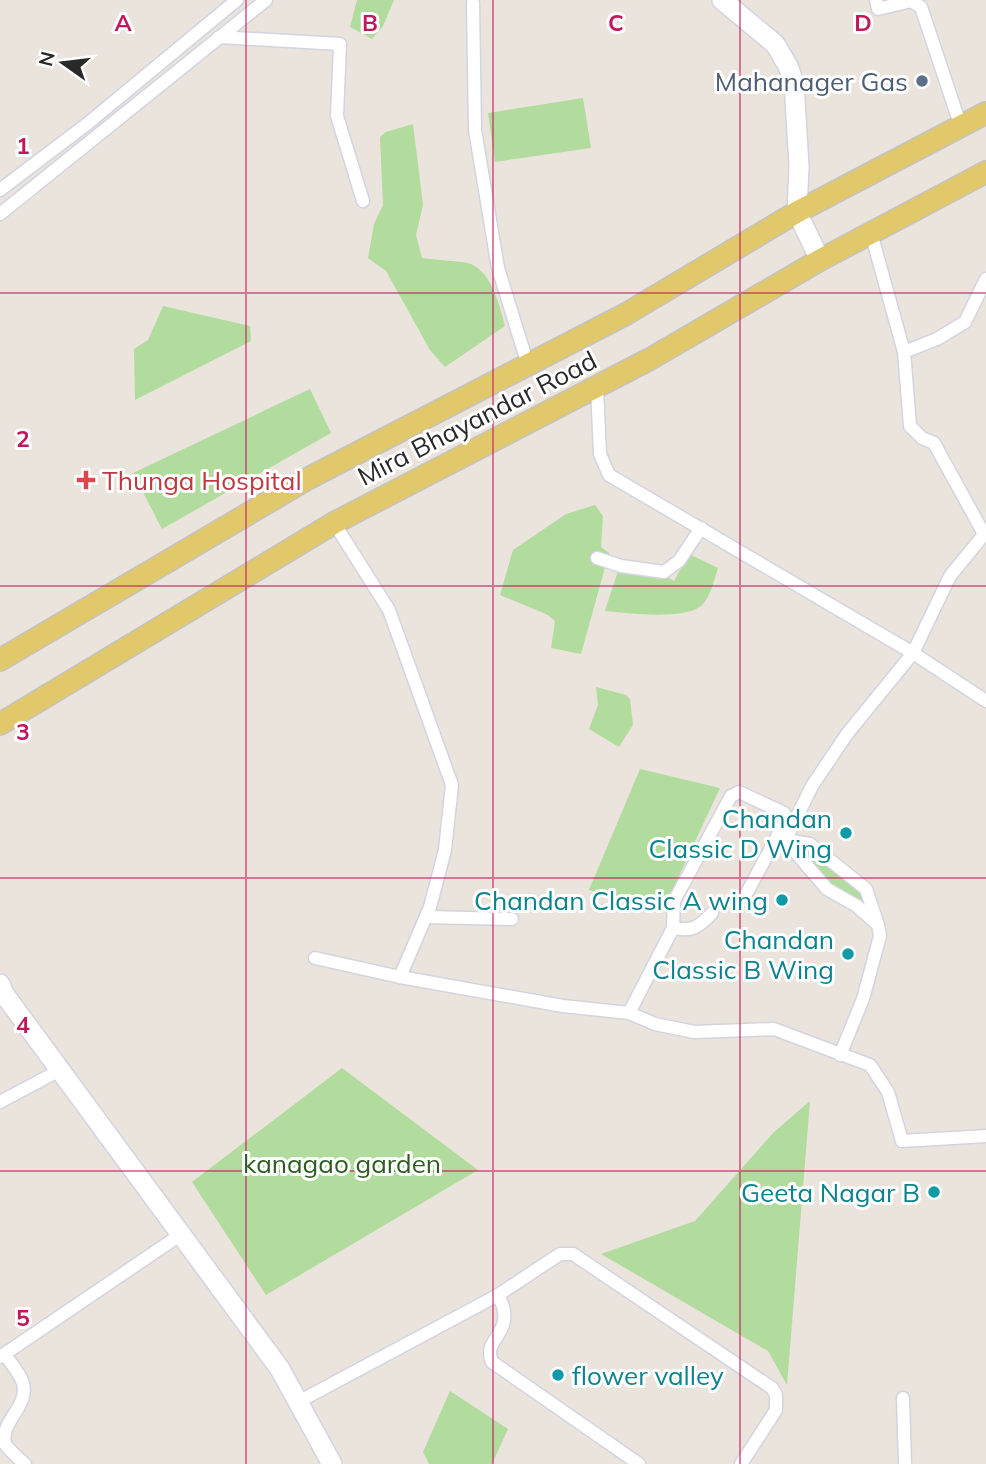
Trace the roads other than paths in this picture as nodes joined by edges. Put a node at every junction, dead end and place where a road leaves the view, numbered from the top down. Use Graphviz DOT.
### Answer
graph roads {
  1 [pos="237,0"];
  2 [pos="265,0"];
  3 [pos="722,0"];
  4 [pos="876,0"];
  5 [pos="473,3"];
  6 [pos="219,37"];
  7 [pos="986,113"];
  8 [pos="961,127"];
  9 [pos="986,172"];
  10 [pos="1,189"];
  11 [pos="363,201"];
  12 [pos="11,205"];
  13 [pos="797,212"];
  14 [pos="0,214"];
  15 [pos="871,233"];
  16 [pos="820,260"];
  17 [pos="986,279"];
  18 [pos="904,352"];
  19 [pos="528,365"];
  20 [pos="597,387"];
  21 [pos="334,523"];
  22 [pos="701,528"];
  23 [pos="985,533"];
  24 [pos="597,558"];
  25 [pos="913,653"];
  26 [pos="0,660"];
  27 [pos="986,701"];
  28 [pos="0,724"];
  29 [pos="785,840"];
  30 [pos="743,900"];
  31 [pos="712,913"];
  32 [pos="426,917"];
  33 [pos="512,919"];
  34 [pos="878,925"];
  35 [pos="673,928"];
  36 [pos="315,958"];
  37 [pos="400,978"];
  38 [pos="0,984"];
  39 [pos="629,1013"];
  40 [pos="840,1055"];
  41 [pos="60,1070"];
  42 [pos="0,1102"];
  43 [pos="986,1136"];
  44 [pos="180,1235"];
  45 [pos="498,1295"];
  46 [pos="2,1356"];
  47 [pos="903,1398"];
  48 [pos="298,1402"];
  49 [pos="1,1438"];
  50 [pos="25,1464"];
  51 [pos="332,1464"];
  52 [pos="639,1464"];
  53 [pos="741,1464"];
  54 [pos="905,1464"];
  1 -- 10 [label="street"];
  2 -- 6 [label="street"];
  3 -- 13 [label="street"];
  4 -- 8 [label="street"];
  5 -- 19 [label="street"];
  6 -- 11 [label="street"];
  6 -- 12 [label="street"];
  7 -- 8 [label="main road, Mira Bhayandar Road"];
  8 -- 13 [label="main road, Mira Bhayandar Road"];
  9 -- 15 [label="main road, Mira Bhayandar Road"];
  10 -- 12 [label="street"];
  12 -- 14 [label="street"];
  13 -- 16 [label="street"];
  13 -- 19 [label="main road, Mira Bhayandar Road"];
  15 -- 16 [label="main road, Mira Bhayandar Road"];
  15 -- 18 [label="street"];
  16 -- 20 [label="main road, Mira Bhayandar Road"];
  17 -- 18 [label="street"];
  18 -- 23 [label="street"];
  19 -- 26 [label="main road, Mira Bhayandar Road"];
  20 -- 21 [label="main road, Mira Bhayandar Road"];
  20 -- 22 [label="street"];
  21 -- 28 [label="main road, Mira Bhayandar Road"];
  21 -- 32 [label="street"];
  22 -- 24 [label="street"];
  22 -- 25 [label="street"];
  23 -- 25 [label="street"];
  25 -- 27 [label="street"];
  25 -- 29 [label="street"];
  29 -- 34 [label="street"];
  29 -- 34 [label="street"];
  30 -- 35 [label="street"];
  31 -- 35 [label="street"];
  32 -- 33 [label="street"];
  32 -- 37 [label="street"];
  34 -- 40 [label="street"];
  35 -- 39 [label="street"];
  36 -- 37 [label="street"];
  37 -- 39 [label="street"];
  38 -- 41 [label="street"];
  39 -- 40 [label="street"];
  40 -- 43 [label="street"];
  41 -- 42 [label="street"];
  41 -- 44 [label="street"];
  44 -- 46 [label="street"];
  44 -- 48 [label="street"];
  45 -- 48 [label="street"];
  45 -- 52 [label="street"];
  45 -- 53 [label="street"];
  46 -- 49 [label="street"];
  47 -- 54 [label="street"];
  48 -- 51 [label="street"];
  49 -- 50 [label="street"];
}
